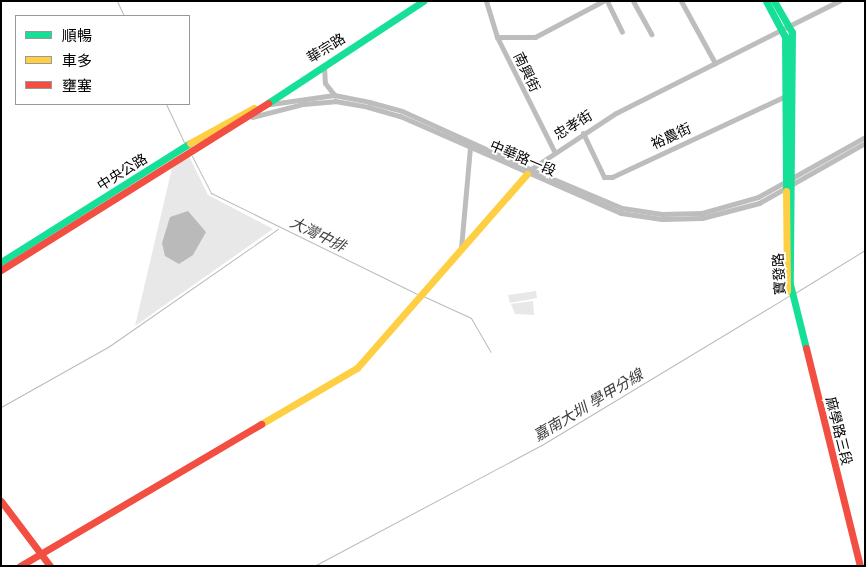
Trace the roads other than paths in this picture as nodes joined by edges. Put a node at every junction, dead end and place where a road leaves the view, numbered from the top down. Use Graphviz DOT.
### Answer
graph roads {
  1 [pos="423,1"];
  2 [pos="486,1"];
  3 [pos="605,1"];
  4 [pos="633,1"];
  5 [pos="681,1"];
  6 [pos="766,1"];
  7 [pos="774,1"];
  8 [pos="839,1"];
  9 [pos="787,27"];
  10 [pos="622,32"];
  11 [pos="651,34"];
  12 [pos="497,36"];
  13 [pos="325,63"];
  14 [pos="715,63"];
  15 [pos="334,95"];
  16 [pos="789,95"];
  17 [pos="342,102"];
  18 [pos="258,107"];
  19 [pos="245,119"];
  20 [pos="583,133"];
  21 [pos="865,137"];
  22 [pos="865,143"];
  23 [pos="470,147"];
  24 [pos="554,152"];
  25 [pos="528,171"];
  26 [pos="789,184"];
  27 [pos="460,252"];
  28 [pos="1,262"];
  29 [pos="1,270"];
  30 [pos="793,302"];
  31 [pos="1,500"];
  32 [pos="39,554"];
  33 [pos="20,566"];
  34 [pos="50,566"];
  35 [pos="860,566"];
  1 -- 13 [label="main road, 華宗路"];
  2 -- 12 [label="street, 南興街"];
  3 -- 10 [label="street"];
  3 -- 12 [label="street"];
  4 -- 11 [label="street"];
  5 -- 14 [label="street"];
  6 -- 9 [label="main road"];
  7 -- 9 [label="main road"];
  8 -- 9 [label="street, 忠孝街"];
  9 -- 14 [label="street, 忠孝街"];
  9 -- 16 [label="main road, 寶發路"];
  12 -- 24 [label="street, 南興街"];
  13 -- 15 [label="street"];
  13 -- 18 [label="main road, 華宗路"];
  14 -- 20 [label="street, 忠孝街"];
  15 -- 17 [label="street"];
  15 -- 18 [label="street, 中華路一段"];
  15 -- 25 [label="street, 中華路一段"];
  16 -- 20 [label="street, 裕農街"];
  16 -- 26 [label="main road, 寶發路"];
  17 -- 19 [label="street, 中華路一段"];
  17 -- 23 [label="street, 中華路一段"];
  18 -- 19 [label="main road, 華宗路"];
  18 -- 28 [label="main road, 中央公路"];
  19 -- 29 [label="main road, 中央公路"];
  20 -- 24 [label="street, 忠孝街"];
  21 -- 26 [label="street"];
  22 -- 26 [label="street"];
  23 -- 25 [label="street, 中華路一段"];
  23 -- 27 [label="street"];
  24 -- 25 [label="street, 忠孝街"];
  25 -- 26 [label="street, 中華路一段"];
  25 -- 27 [label="main road, 忠孝街"];
  26 -- 30 [label="main road, 寶發路"];
  27 -- 32 [label="main road, 忠孝街"];
  30 -- 35 [label="main road, 麻學路三段"];
  31 -- 32 [label="main road"];
  32 -- 33 [label="main road, 忠孝街"];
  32 -- 34 [label="main road"];
}
